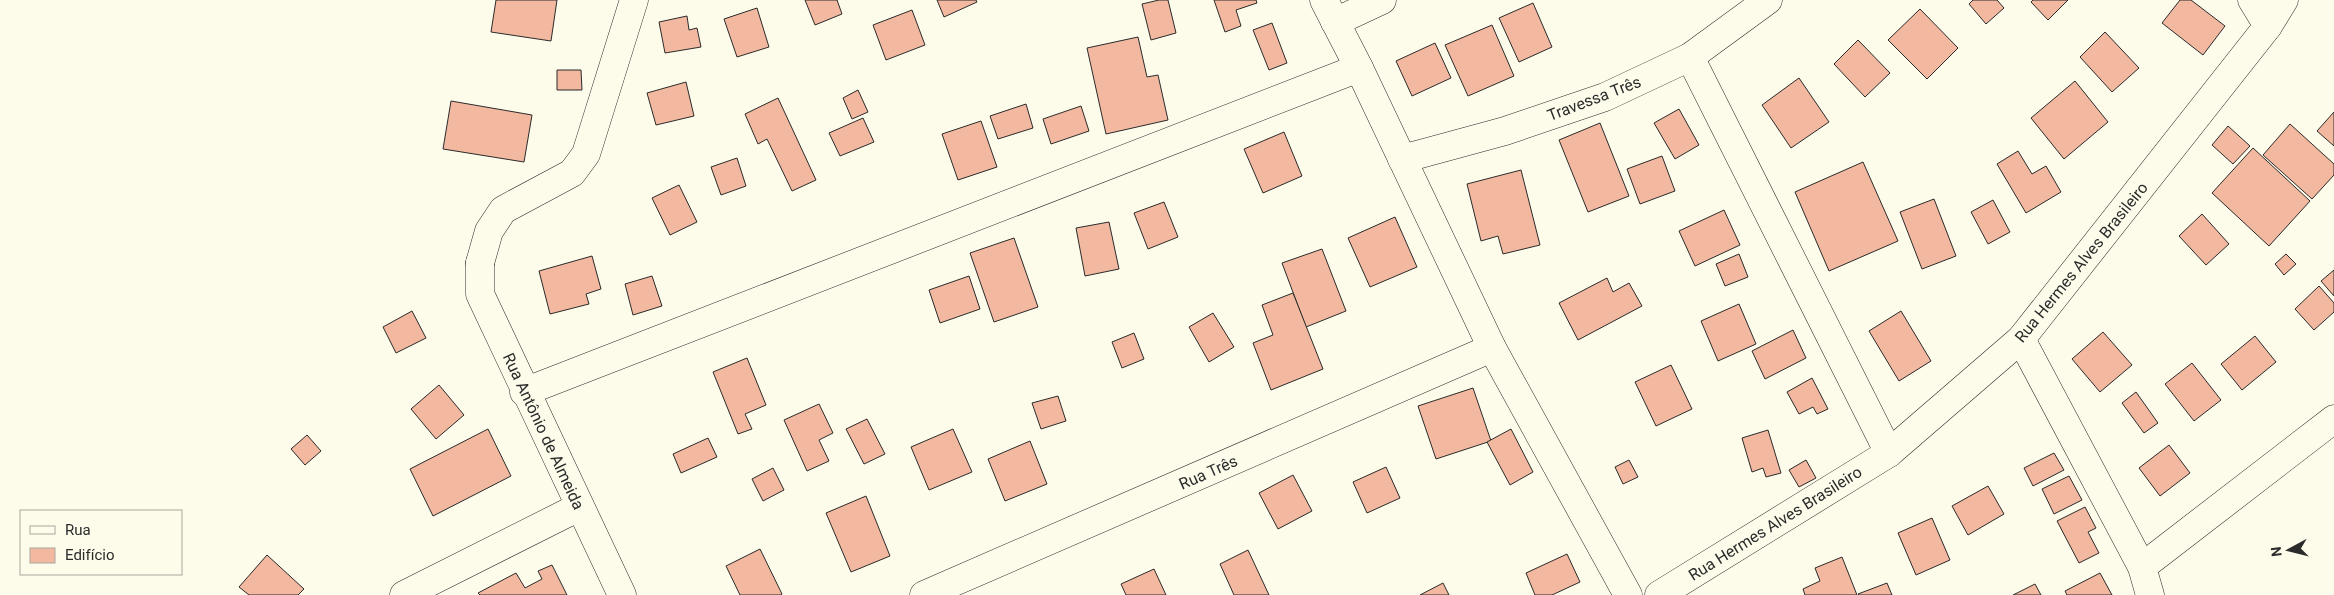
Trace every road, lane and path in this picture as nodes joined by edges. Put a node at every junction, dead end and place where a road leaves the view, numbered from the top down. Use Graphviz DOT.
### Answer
graph roads {
  1 [pos="634,0"];
  2 [pos="1382,0"];
  3 [pos="1768,0"];
  4 [pos="2252,0"];
  5 [pos="2284,0"];
  6 [pos="1329,11"];
  7 [pos="2268,26"];
  8 [pos="1690,57"];
  9 [pos="1359,68"];
  10 [pos="1402,159"];
  11 [pos="2021,340"];
  12 [pos="1492,348"];
  13 [pos="524,392"];
  14 [pos="2334,418"];
  15 [pos="1888,453"];
  16 [pos="579,507"];
  17 [pos="2142,567"];
  18 [pos="404,595"];
  19 [pos="622,595"];
  20 [pos="924,595"];
  21 [pos="1628,595"];
  22 [pos="1659,595"];
  23 [pos="2150,595"];
  1 -- 13 [label="street, Rua Antônio de Almeida"];
  2 -- 6 [label="street"];
  3 -- 8 [label="street, Travessa Três"];
  4 -- 7 [label="street"];
  5 -- 7 [label="street, Rua Hermes Alves Brasileiro"];
  6 -- 9 [label="street"];
  7 -- 11 [label="street, Rua Hermes Alves Brasileiro"];
  8 -- 10 [label="street, Travessa Três"];
  8 -- 15 [label="street"];
  9 -- 10 [label="street"];
  9 -- 13 [label="street"];
  10 -- 12 [label="street"];
  11 -- 15 [label="street, Rua Hermes Alves Brasileiro"];
  11 -- 17 [label="street"];
  12 -- 20 [label="street, Rua Três"];
  12 -- 21 [label="street"];
  13 -- 16 [label="street, Rua Antônio de Almeida"];
  14 -- 17 [label="street"];
  15 -- 22 [label="street, Rua Hermes Alves Brasileiro"];
  16 -- 18 [label="street"];
  16 -- 19 [label="street, Rua Antônio de Almeida"];
  17 -- 23 [label="street"];
}
